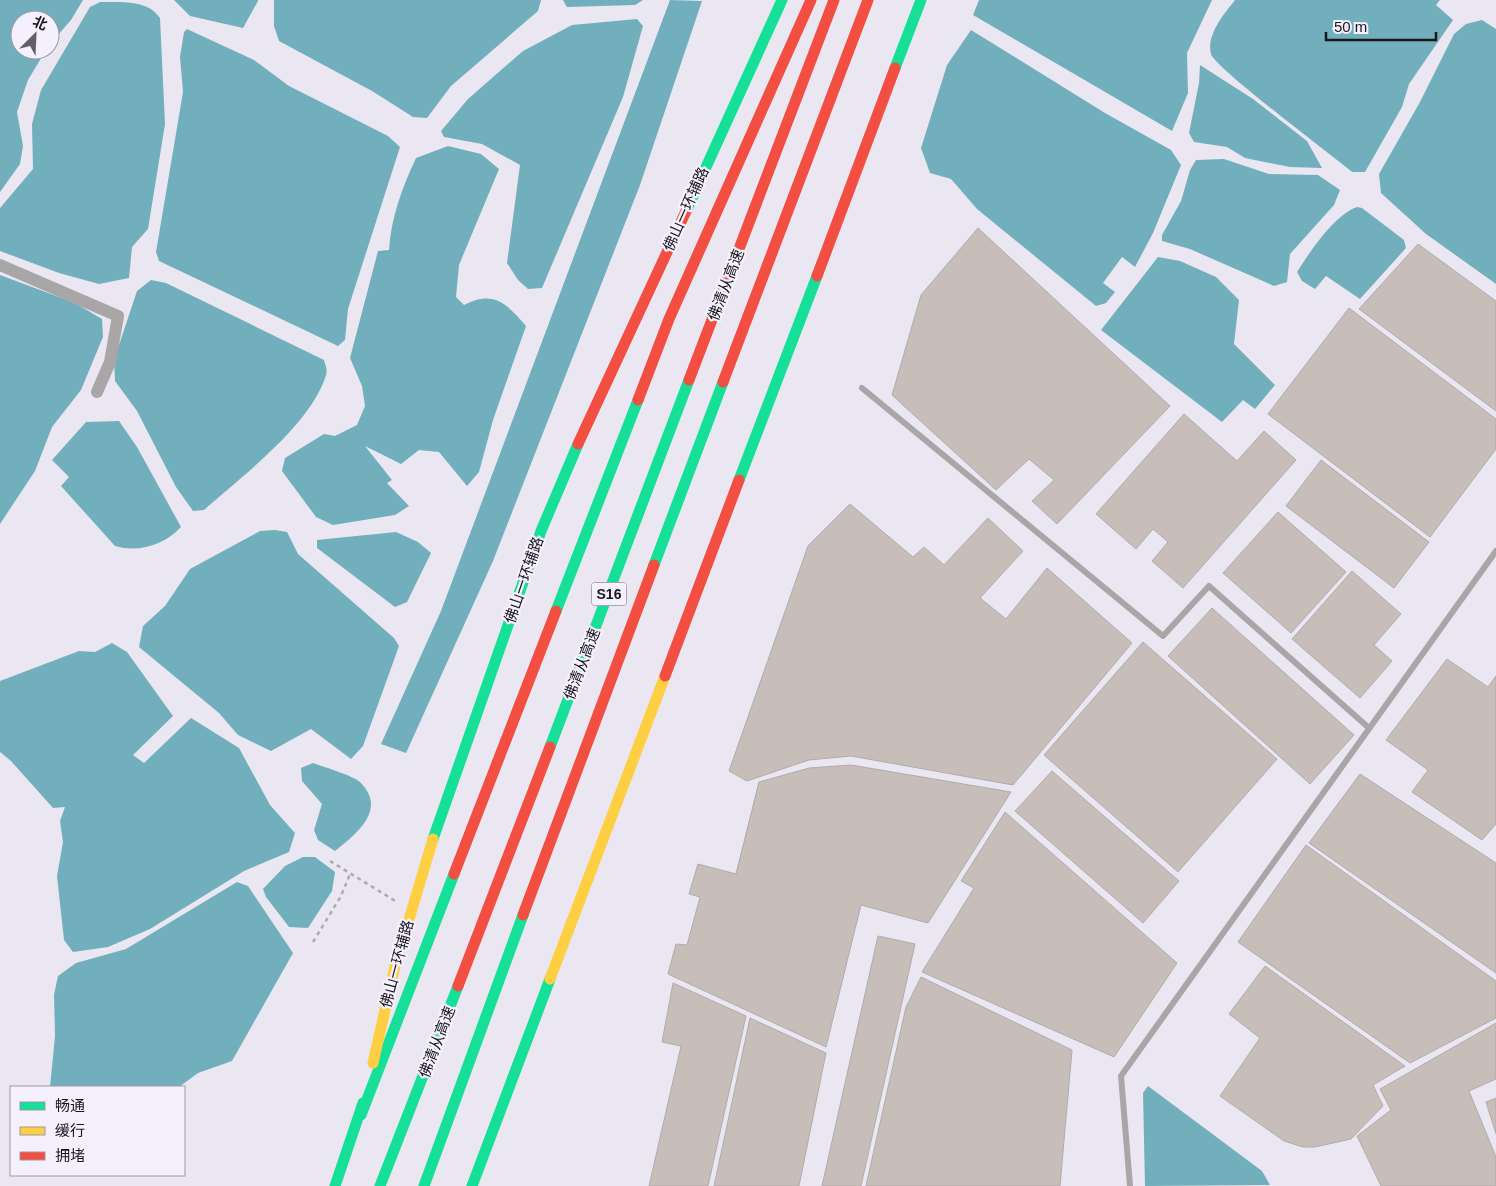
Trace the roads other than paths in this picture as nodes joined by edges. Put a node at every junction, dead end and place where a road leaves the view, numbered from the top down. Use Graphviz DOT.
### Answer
graph roads {
  1 [pos="782,0"];
  2 [pos="811,0"];
  3 [pos="834,0"];
  4 [pos="868,0"];
  5 [pos="921,0"];
  6 [pos="0,265"];
  7 [pos="862,388"];
  8 [pos="97,392"];
  9 [pos="1496,550"];
  10 [pos="1369,728"];
  11 [pos="361,1115"];
  12 [pos="336,1186"];
  13 [pos="380,1186"];
  14 [pos="424,1186"];
  15 [pos="472,1186"];
  16 [pos="1130,1186"];
  1 -- 11 [label="main road, 佛山一环辅路"];
  2 -- 11 [label="main road"];
  3 -- 13 [label="main road, 佛清从高速 / S16"];
  4 -- 14 [label="main road, 佛清从高速 / S16"];
  5 -- 15 [label="main road"];
  6 -- 8 [label="street"];
  7 -- 10 [label="lane"];
  9 -- 10 [label="lane"];
  10 -- 16 [label="lane"];
  11 -- 12 [label="main road, 佛山一环辅路"];
}
